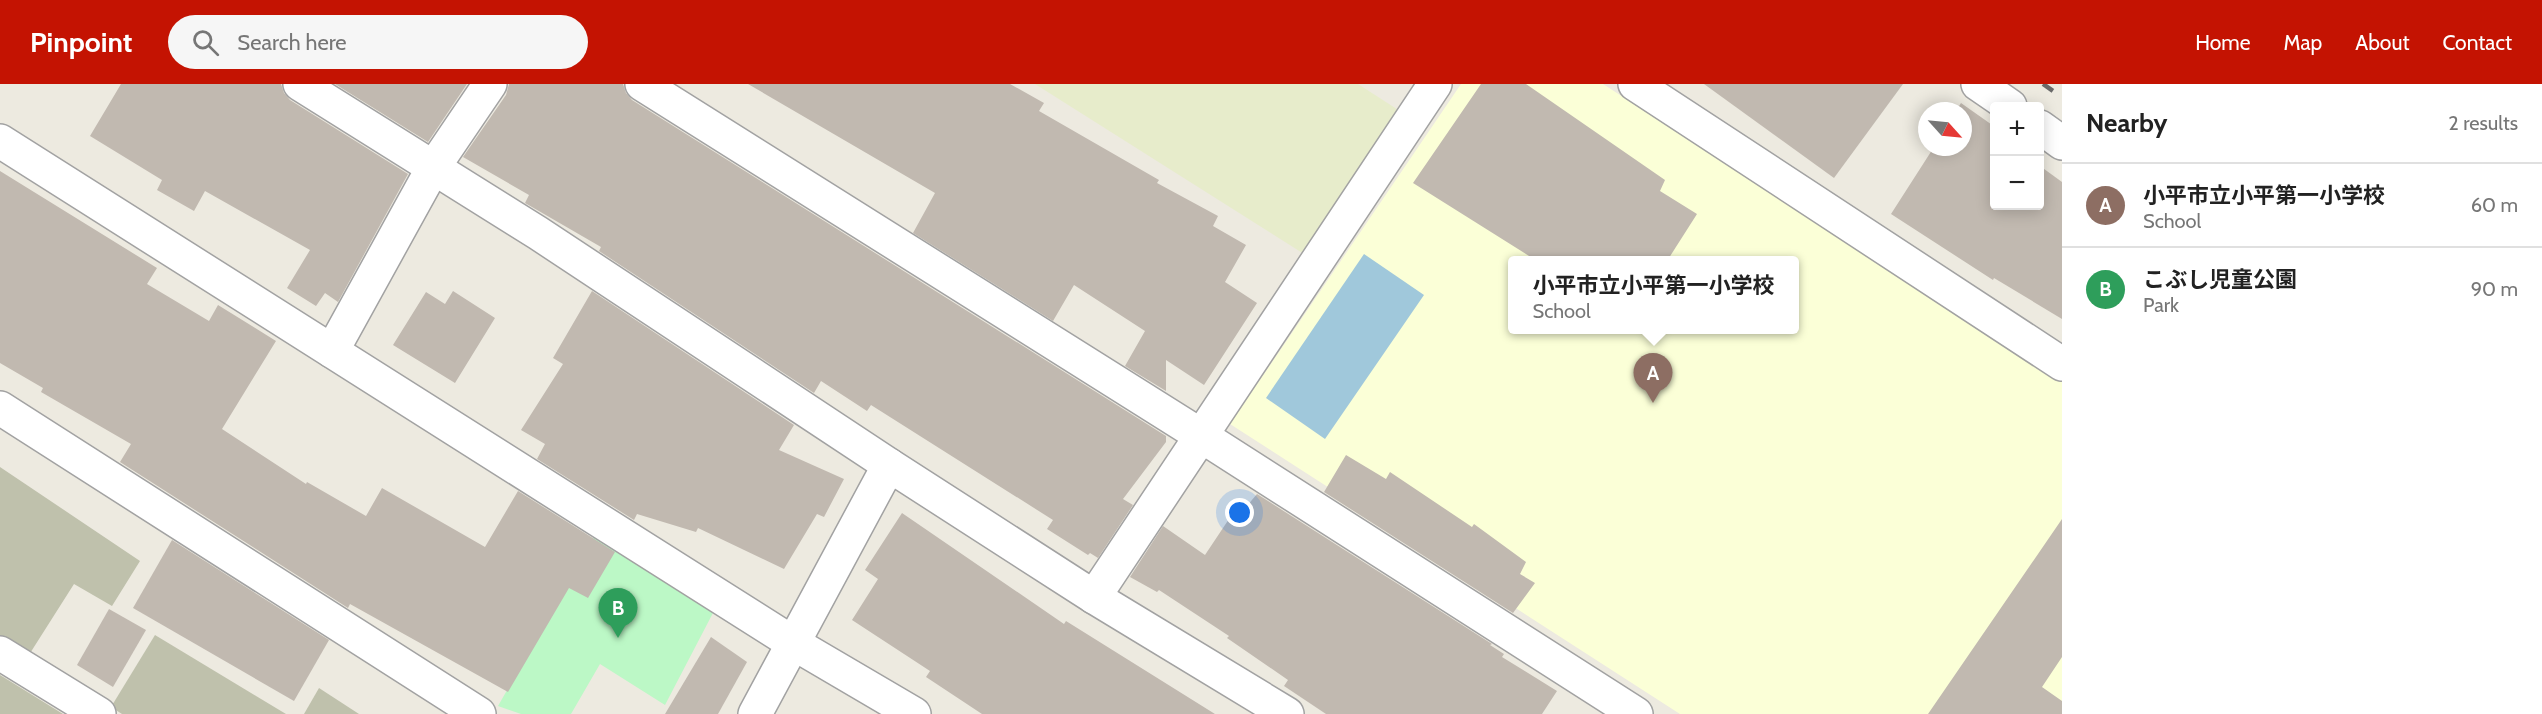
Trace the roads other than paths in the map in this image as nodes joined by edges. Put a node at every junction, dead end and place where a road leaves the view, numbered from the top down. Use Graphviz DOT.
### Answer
graph roads {
  1 [pos="300,84"];
  2 [pos="490,84"];
  3 [pos="642,84"];
  4 [pos="1435,84"];
  5 [pos="1635,84"];
  6 [pos="1978,84"];
  7 [pos="2004,102"];
  8 [pos="2044,130"];
  9 [pos="0,141"];
  10 [pos="2062,143"];
  11 [pos="434,168"];
  12 [pos="332,351"];
  13 [pos="2062,364"];
  14 [pos="0,408"];
  15 [pos="1200,435"];
  16 [pos="889,465"];
  17 [pos="1094,597"];
  18 [pos="793,643"];
  19 [pos="0,653"];
  20 [pos="99,714"];
  21 [pos="479,714"];
  22 [pos="755,714"];
  23 [pos="914,714"];
  24 [pos="1287,714"];
  25 [pos="1636,714"];
  1 -- 11 [label="street"];
  2 -- 11 [label="street"];
  3 -- 15 [label="street"];
  4 -- 15 [label="street"];
  5 -- 13 [label="street"];
  6 -- 7 [label="street"];
  8 -- 10 [label="street"];
  9 -- 12 [label="street"];
  11 -- 12 [label="street"];
  11 -- 16 [label="street"];
  12 -- 18 [label="street"];
  14 -- 21 [label="street"];
  15 -- 17 [label="street"];
  15 -- 25 [label="street"];
  16 -- 17 [label="street"];
  16 -- 18 [label="street"];
  17 -- 24 [label="street"];
  18 -- 22 [label="street"];
  18 -- 23 [label="street"];
  19 -- 20 [label="street"];
}
